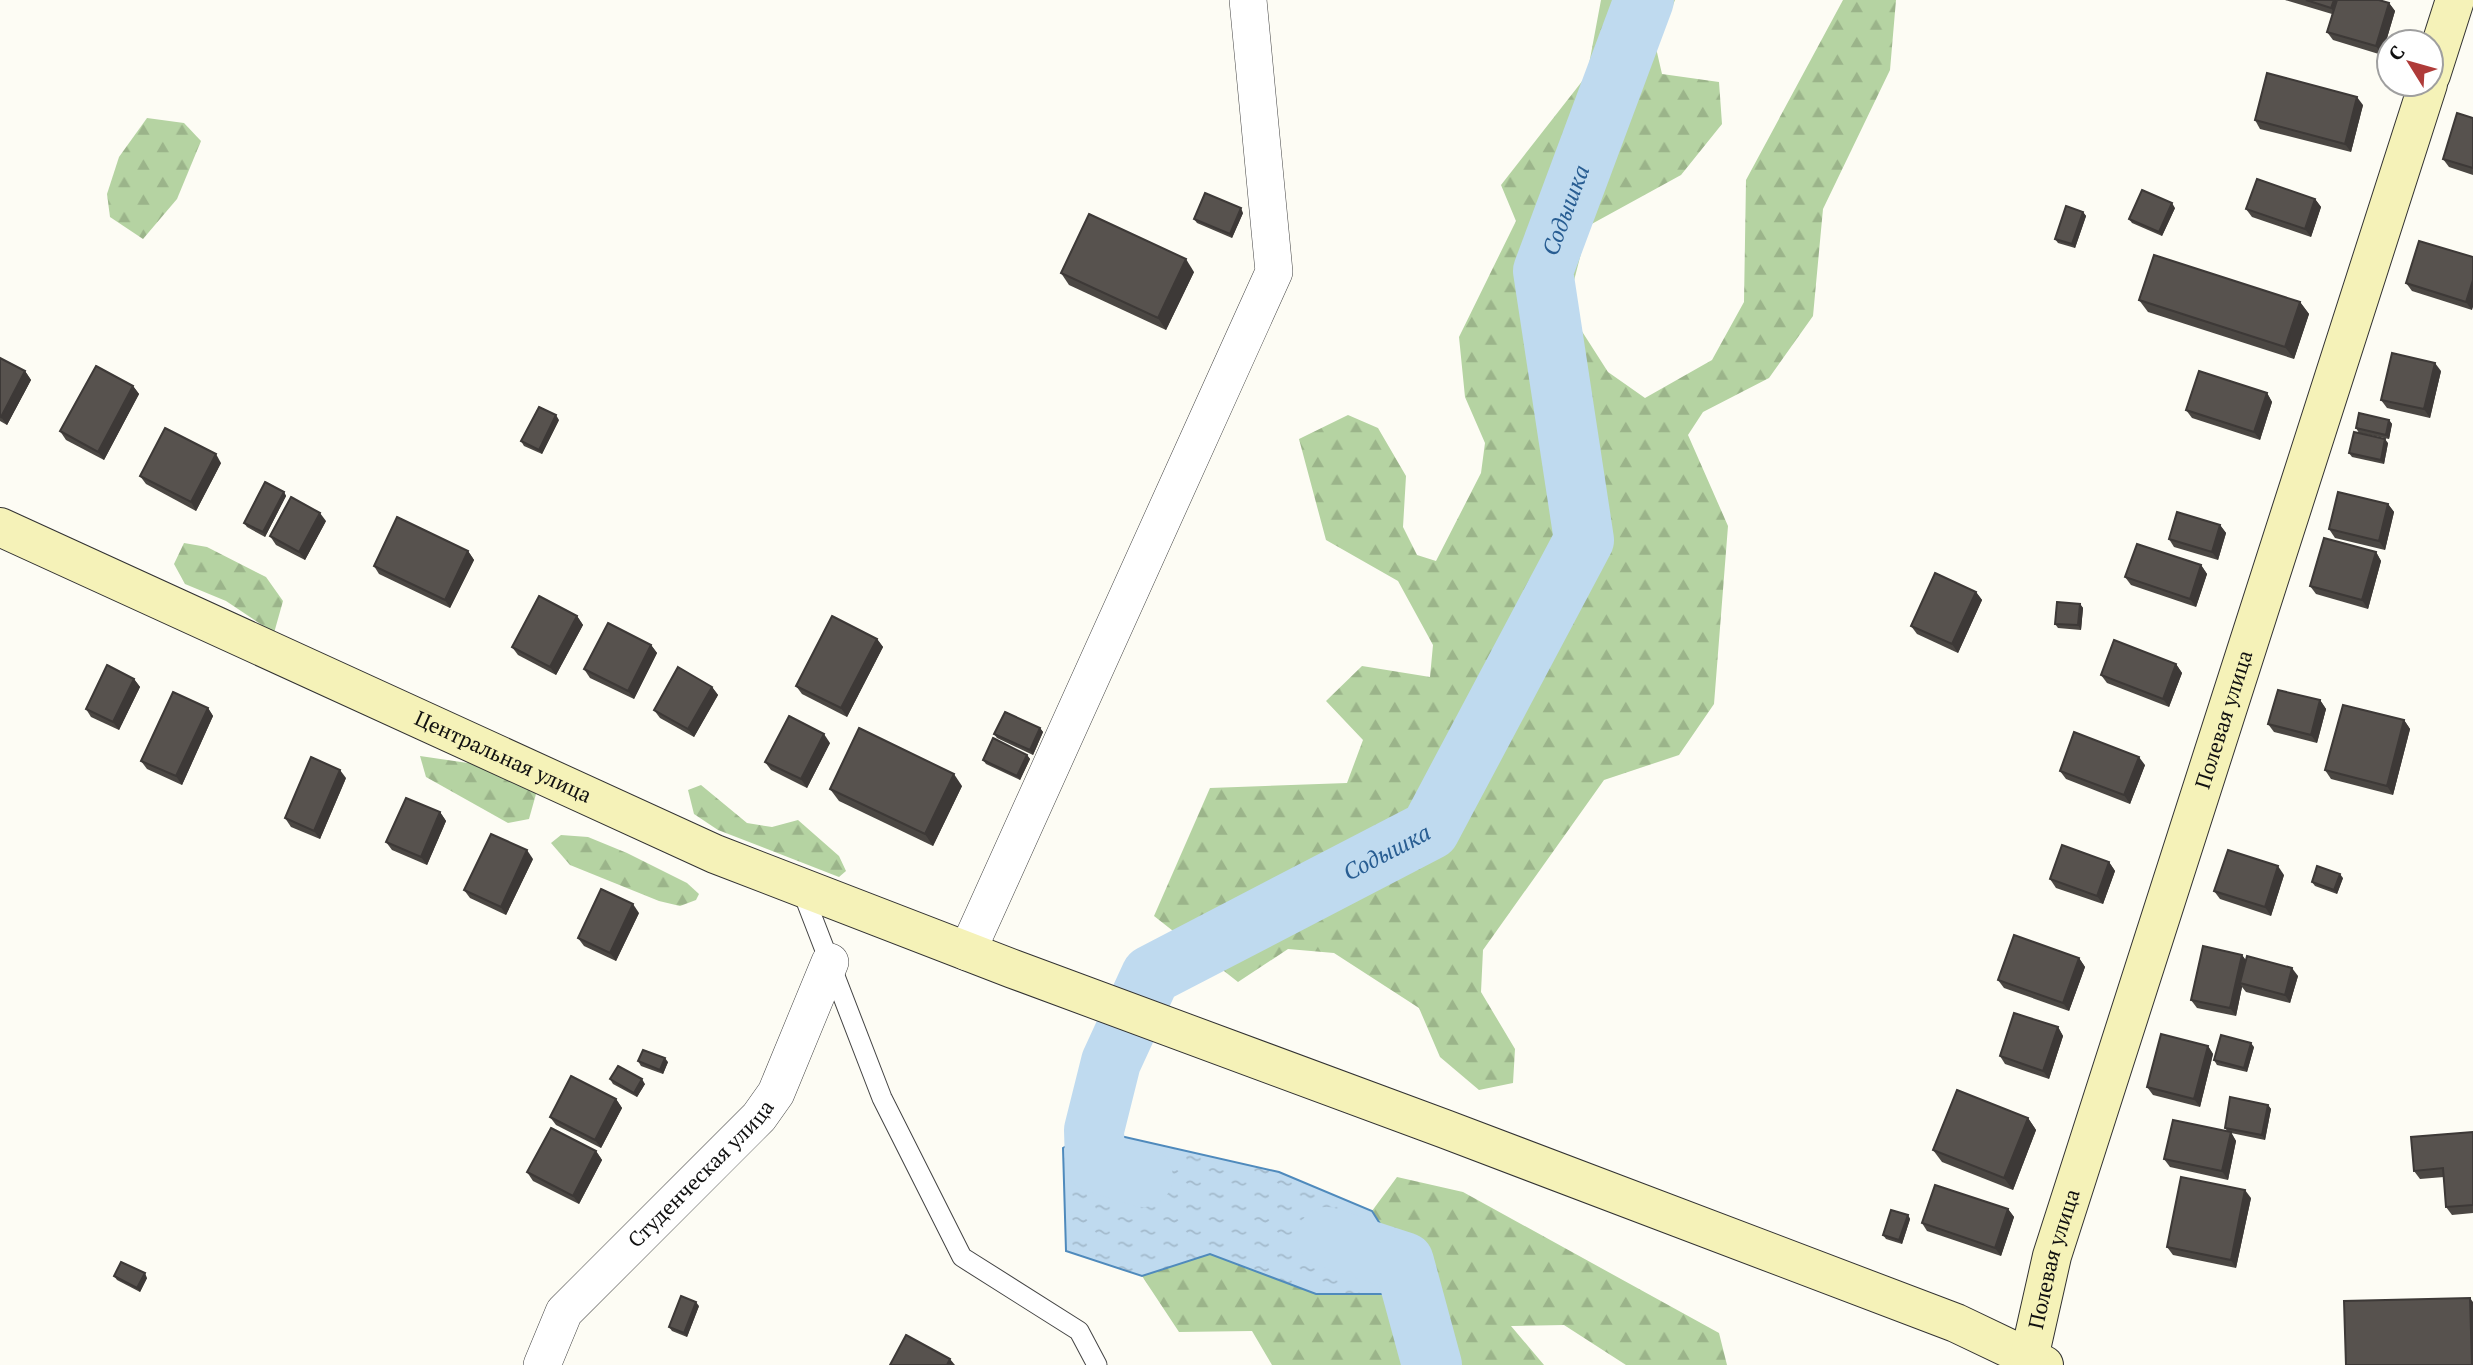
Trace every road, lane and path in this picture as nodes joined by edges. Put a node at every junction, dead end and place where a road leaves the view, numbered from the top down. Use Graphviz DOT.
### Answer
graph roads {
  1 [pos="1248,0"];
  2 [pos="2455,0"];
  3 [pos="2445,31"];
  4 [pos="2424,98"];
  5 [pos="0,527"];
  6 [pos="801,887"];
  7 [pos="967,951"];
  8 [pos="830,962"];
  9 [pos="2036,1362"];
  10 [pos="542,1365"];
  11 [pos="1097,1365"];
  1 -- 7 [label="street"];
  2 -- 3 [label="street"];
  4 -- 9 [label="street, Полевая улица"];
  5 -- 6 [label="street, Центральная улица"];
  6 -- 7 [label="street, Центральная улица"];
  6 -- 8 [label="lane"];
  7 -- 9 [label="street, Центральная улица"];
  8 -- 10 [label="street, Студенческая улица"];
  8 -- 11 [label="lane"];
}
